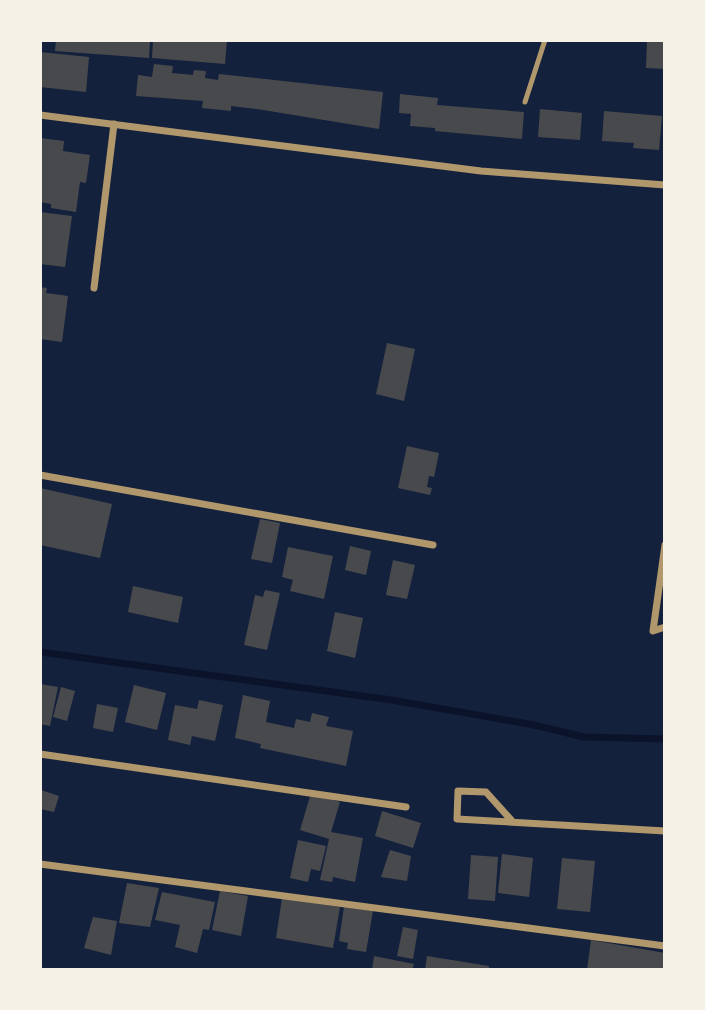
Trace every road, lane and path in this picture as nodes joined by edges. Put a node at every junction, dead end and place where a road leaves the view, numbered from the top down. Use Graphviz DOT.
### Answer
graph roads {
  1 [pos="545,40"];
  2 [pos="524,102"];
  3 [pos="40,115"];
  4 [pos="114,124"];
  5 [pos="665,185"];
  6 [pos="94,288"];
  7 [pos="40,475"];
  8 [pos="433,545"];
  9 [pos="665,545"];
  10 [pos="665,627"];
  11 [pos="40,754"];
  12 [pos="406,807"];
  13 [pos="513,822"];
  14 [pos="665,831"];
  15 [pos="40,864"];
  16 [pos="665,946"];
  1 -- 2 [label="lane"];
  3 -- 4 [label="street"];
  4 -- 5 [label="street"];
  4 -- 6 [label="street"];
  7 -- 8 [label="street"];
  9 -- 10 [label="street"];
  11 -- 12 [label="street"];
  13 -- 13 [label="street"];
  13 -- 14 [label="street"];
  15 -- 16 [label="street"];
}
